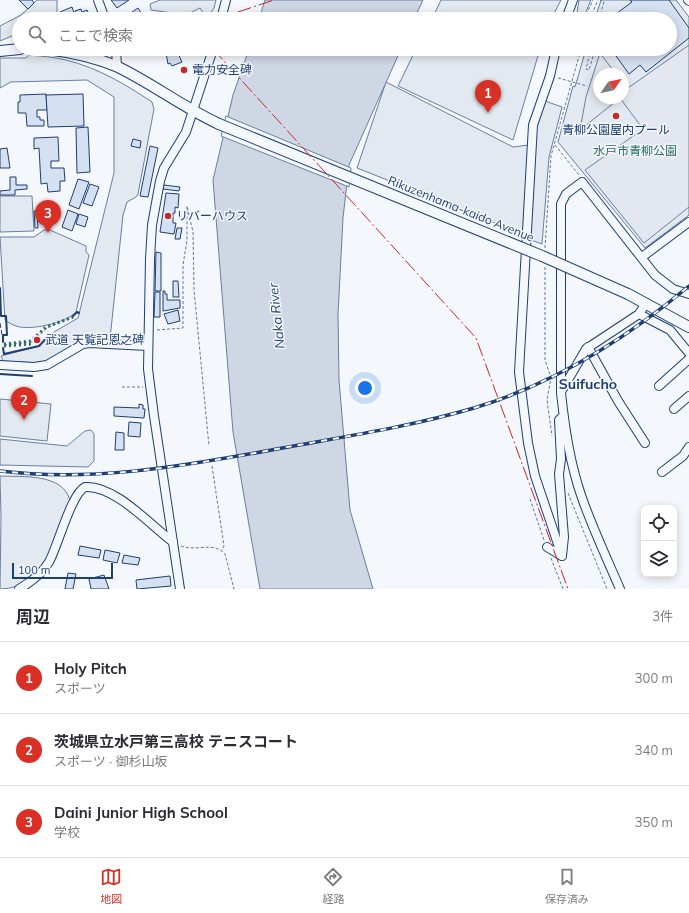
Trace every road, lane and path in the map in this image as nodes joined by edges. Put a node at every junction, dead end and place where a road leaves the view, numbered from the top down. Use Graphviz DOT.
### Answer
graph roads {
  1 [pos="98,0"];
  2 [pos="226,0"];
  3 [pos="573,0"];
  4 [pos="593,0"];
  5 [pos="599,0"];
  6 [pos="103,12"];
  7 [pos="223,12"];
  8 [pos="569,12"];
  9 [pos="587,12"];
  10 [pos="593,12"];
  11 [pos="601,12"];
  12 [pos="12,50"];
  13 [pos="0,51"];
  14 [pos="82,56"];
  15 [pos="116,56"];
  16 [pos="211,56"];
  17 [pos="554,56"];
  18 [pos="589,56"];
  19 [pos="593,56"];
  20 [pos="117,67"];
  21 [pos="550,76"];
  22 [pos="587,86"];
  23 [pos="193,112"];
  24 [pos="555,144"];
  25 [pos="580,177"];
  26 [pos="689,222"];
  27 [pos="642,257"];
  28 [pos="689,294"];
  29 [pos="646,303"];
  30 [pos="639,314"];
  31 [pos="74,318"];
  32 [pos="689,327"];
  33 [pos="148,330"];
  34 [pos="4,345"];
  35 [pos="148,346"];
  36 [pos="588,347"];
  37 [pos="689,353"];
  38 [pos="689,359"];
  39 [pos="0,365"];
  40 [pos="659,386"];
  41 [pos="122,387"];
  42 [pos="150,387"];
  43 [pos="561,393"];
  44 [pos="689,396"];
  45 [pos="674,409"];
  46 [pos="563,417"];
  47 [pos="646,443"];
  48 [pos="209,446"];
  49 [pos="689,447"];
  50 [pos="212,466"];
  51 [pos="662,472"];
  52 [pos="173,542"];
  53 [pos="547,547"];
  54 [pos="222,551"];
  55 [pos="562,556"];
  56 [pos="19,589"];
  57 [pos="180,589"];
  58 [pos="234,589"];
  59 [pos="620,589"];
  1 -- 6 [label="street"];
  2 -- 7 [label="street"];
  3 -- 8 [label="street"];
  4 -- 9 [label="path"];
  5 -- 10 [label="path"];
  5 -- 11 [label="path"];
  12 -- 13 [label="main road"];
  14 -- 20 [label="main road"];
  15 -- 20 [label="street"];
  16 -- 23 [label="street"];
  17 -- 21 [label="street"];
  18 -- 19 [label="path"];
  20 -- 23 [label="main road"];
  21 -- 22 [label="path"];
  21 -- 55 [label="street"];
  23 -- 29 [label="main road, Rikuzenhama-kaido Avenue, bridge"];
  23 -- 33 [label="street"];
  24 -- 25 [label="path"];
  26 -- 27 [label="street"];
  27 -- 28 [label="street"];
  27 -- 43 [label="street"];
  29 -- 30 [label="street"];
  29 -- 32 [label="main road, Rikuzenhama-kaido Avenue"];
  30 -- 36 [label="street"];
  30 -- 37 [label="street"];
  31 -- 34 [label="path"];
  33 -- 35 [label="street"];
  33 -- 48 [label="path"];
  35 -- 39 [label="street"];
  35 -- 42 [label="street"];
  36 -- 43 [label="street"];
  36 -- 47 [label="street"];
  38 -- 40 [label="street"];
  41 -- 42 [label="path"];
  42 -- 52 [label="street"];
  43 -- 46 [label="street"];
  44 -- 45 [label="street"];
  46 -- 55 [label="street"];
  46 -- 59 [label="street"];
  49 -- 51 [label="street"];
  50 -- 54 [label="path"];
  52 -- 54 [label="path"];
  52 -- 56 [label="street"];
  52 -- 57 [label="street"];
  53 -- 55 [label="street"];
  54 -- 58 [label="path"];
}
